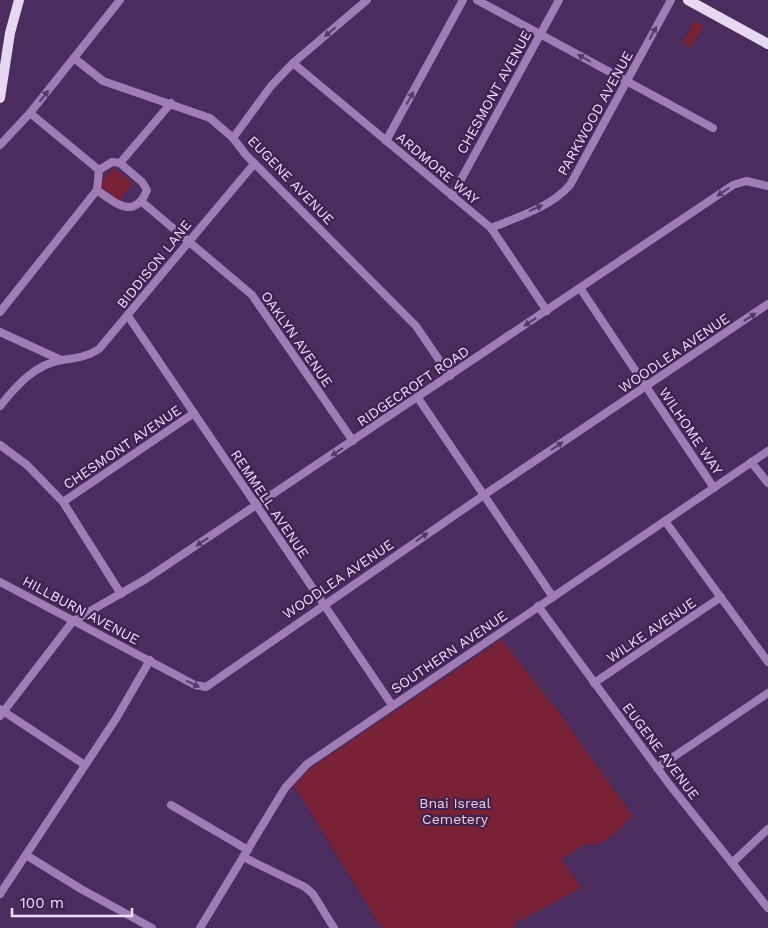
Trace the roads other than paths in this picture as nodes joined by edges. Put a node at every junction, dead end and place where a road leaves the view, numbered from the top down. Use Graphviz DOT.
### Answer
graph roads {
  1 [pos="19,0"];
  2 [pos="120,0"];
  3 [pos="367,0"];
  4 [pos="462,0"];
  5 [pos="477,0"];
  6 [pos="559,0"];
  7 [pos="671,0"];
  8 [pos="688,0"];
  9 [pos="540,34"];
  10 [pos="768,44"];
  11 [pos="74,58"];
  12 [pos="293,63"];
  13 [pos="627,81"];
  14 [pos="0,98"];
  15 [pos="171,103"];
  16 [pos="30,113"];
  17 [pos="713,128"];
  18 [pos="234,138"];
  19 [pos="386,140"];
  20 [pos="0,145"];
  21 [pos="120,163"];
  22 [pos="254,164"];
  23 [pos="99,170"];
  24 [pos="768,186"];
  25 [pos="98,190"];
  26 [pos="452,196"];
  27 [pos="142,202"];
  28 [pos="492,228"];
  29 [pos="188,242"];
  30 [pos="580,288"];
  31 [pos="768,304"];
  32 [pos="547,310"];
  33 [pos="0,312"];
  34 [pos="128,316"];
  35 [pos="0,332"];
  36 [pos="61,360"];
  37 [pos="450,376"];
  38 [pos="646,387"];
  39 [pos="418,398"];
  40 [pos="0,406"];
  41 [pos="194,413"];
  42 [pos="353,441"];
  43 [pos="0,445"];
  44 [pos="768,451"];
  45 [pos="751,462"];
  46 [pos="768,483"];
  47 [pos="714,488"];
  48 [pos="484,495"];
  49 [pos="63,502"];
  50 [pos="257,506"];
  51 [pos="666,521"];
  52 [pos="0,582"];
  53 [pos="122,594"];
  54 [pos="553,597"];
  55 [pos="721,597"];
  56 [pos="324,604"];
  57 [pos="538,606"];
  58 [pos="73,621"];
  59 [pos="150,660"];
  60 [pos="768,662"];
  61 [pos="594,683"];
  62 [pos="768,692"];
  63 [pos="392,705"];
  64 [pos="1,712"];
  65 [pos="85,765"];
  66 [pos="657,768"];
  67 [pos="171,805"];
  68 [pos="768,829"];
  69 [pos="246,854"];
  70 [pos="26,855"];
  71 [pos="732,863"];
  72 [pos="0,894"];
  73 [pos="768,908"];
  74 [pos="152,928"];
  75 [pos="200,928"];
  76 [pos="334,928"];
  1 -- 14 [label="main road"];
  2 -- 11 [label="street"];
  3 -- 12 [label="street, one-way"];
  19 -- 4 [label="street, one-way"];
  5 -- 9 [label="street"];
  6 -- 9 [label="street, CHESMONT AVENUE"];
  13 -- 7 [label="street, PARKWOOD AVENUE, one-way"];
  8 -- 10 [label="main road"];
  13 -- 9 [label="street, one-way"];
  9 -- 26 [label="street, CHESMONT AVENUE"];
  11 -- 15 [label="street, EUGENE AVENUE"];
  16 -- 11 [label="street, one-way"];
  12 -- 18 [label="street"];
  12 -- 19 [label="street, ARDMORE WAY"];
  13 -- 17 [label="street"];
  28 -- 13 [label="street, PARKWOOD AVENUE, one-way"];
  15 -- 18 [label="street, EUGENE AVENUE"];
  15 -- 21 [label="street"];
  16 -- 20 [label="street"];
  16 -- 23 [label="street"];
  18 -- 22 [label="street, EUGENE AVENUE"];
  19 -- 26 [label="street, ARDMORE WAY"];
  21 -- 23 [label="street"];
  21 -- 27 [label="street"];
  22 -- 29 [label="street, BIDDISON LANE"];
  22 -- 37 [label="street, EUGENE AVENUE"];
  23 -- 25 [label="street"];
  24 -- 30 [label="street, RIDGECROFT ROAD, one-way"];
  25 -- 27 [label="street"];
  25 -- 33 [label="street"];
  26 -- 28 [label="street, ARDMORE WAY"];
  27 -- 29 [label="street, OAKLYN AVENUE"];
  28 -- 32 [label="street, ARDMORE WAY"];
  29 -- 34 [label="street, BIDDISON LANE"];
  29 -- 42 [label="street, OAKLYN AVENUE"];
  30 -- 32 [label="street, RIDGECROFT ROAD"];
  30 -- 38 [label="street, WILHOME WAY"];
  38 -- 31 [label="street, WOODLEA AVENUE, one-way"];
  32 -- 37 [label="street, RIDGECROFT ROAD, one-way"];
  34 -- 36 [label="street, BIDDISON LANE"];
  34 -- 41 [label="street, REMMELL AVENUE"];
  35 -- 36 [label="street"];
  36 -- 40 [label="street, BIDDISON LANE"];
  37 -- 39 [label="street, RIDGECROFT ROAD"];
  38 -- 47 [label="street, WILHOME WAY"];
  48 -- 38 [label="street, WOODLEA AVENUE, one-way"];
  39 -- 42 [label="street, RIDGECROFT ROAD"];
  39 -- 48 [label="street"];
  41 -- 49 [label="street, CHESMONT AVENUE"];
  41 -- 50 [label="street, REMMELL AVENUE"];
  42 -- 50 [label="street, RIDGECROFT ROAD, one-way"];
  43 -- 49 [label="street"];
  44 -- 45 [label="street, SOUTHERN AVENUE"];
  45 -- 46 [label="street"];
  45 -- 47 [label="street, SOUTHERN AVENUE"];
  47 -- 51 [label="street, SOUTHERN AVENUE"];
  48 -- 54 [label="street"];
  56 -- 48 [label="street, WOODLEA AVENUE, one-way"];
  49 -- 53 [label="street"];
  50 -- 53 [label="street, RIDGECROFT ROAD, one-way"];
  50 -- 56 [label="street, REMMELL AVENUE"];
  51 -- 54 [label="street, SOUTHERN AVENUE"];
  51 -- 55 [label="street"];
  52 -- 58 [label="street, HILLBURN AVENUE"];
  53 -- 58 [label="street, RIDGECROFT ROAD"];
  54 -- 57 [label="street, SOUTHERN AVENUE"];
  55 -- 60 [label="street"];
  55 -- 61 [label="street, WILKE AVENUE"];
  59 -- 56 [label="street, WOODLEA AVENUE, one-way"];
  56 -- 63 [label="street, REMMELL AVENUE"];
  57 -- 61 [label="street, EUGENE AVENUE"];
  57 -- 63 [label="street, SOUTHERN AVENUE"];
  58 -- 59 [label="street, HILLBURN AVENUE"];
  58 -- 64 [label="street"];
  59 -- 65 [label="street"];
  61 -- 66 [label="street, EUGENE AVENUE"];
  62 -- 66 [label="street"];
  63 -- 69 [label="street, SOUTHERN AVENUE"];
  64 -- 65 [label="street"];
  65 -- 70 [label="street"];
  66 -- 71 [label="street, EUGENE AVENUE"];
  67 -- 69 [label="street"];
  68 -- 71 [label="street"];
  69 -- 75 [label="street, SOUTHERN AVENUE"];
  69 -- 76 [label="street"];
  70 -- 72 [label="street"];
  70 -- 74 [label="street"];
  71 -- 73 [label="street, EUGENE AVENUE"];
}
